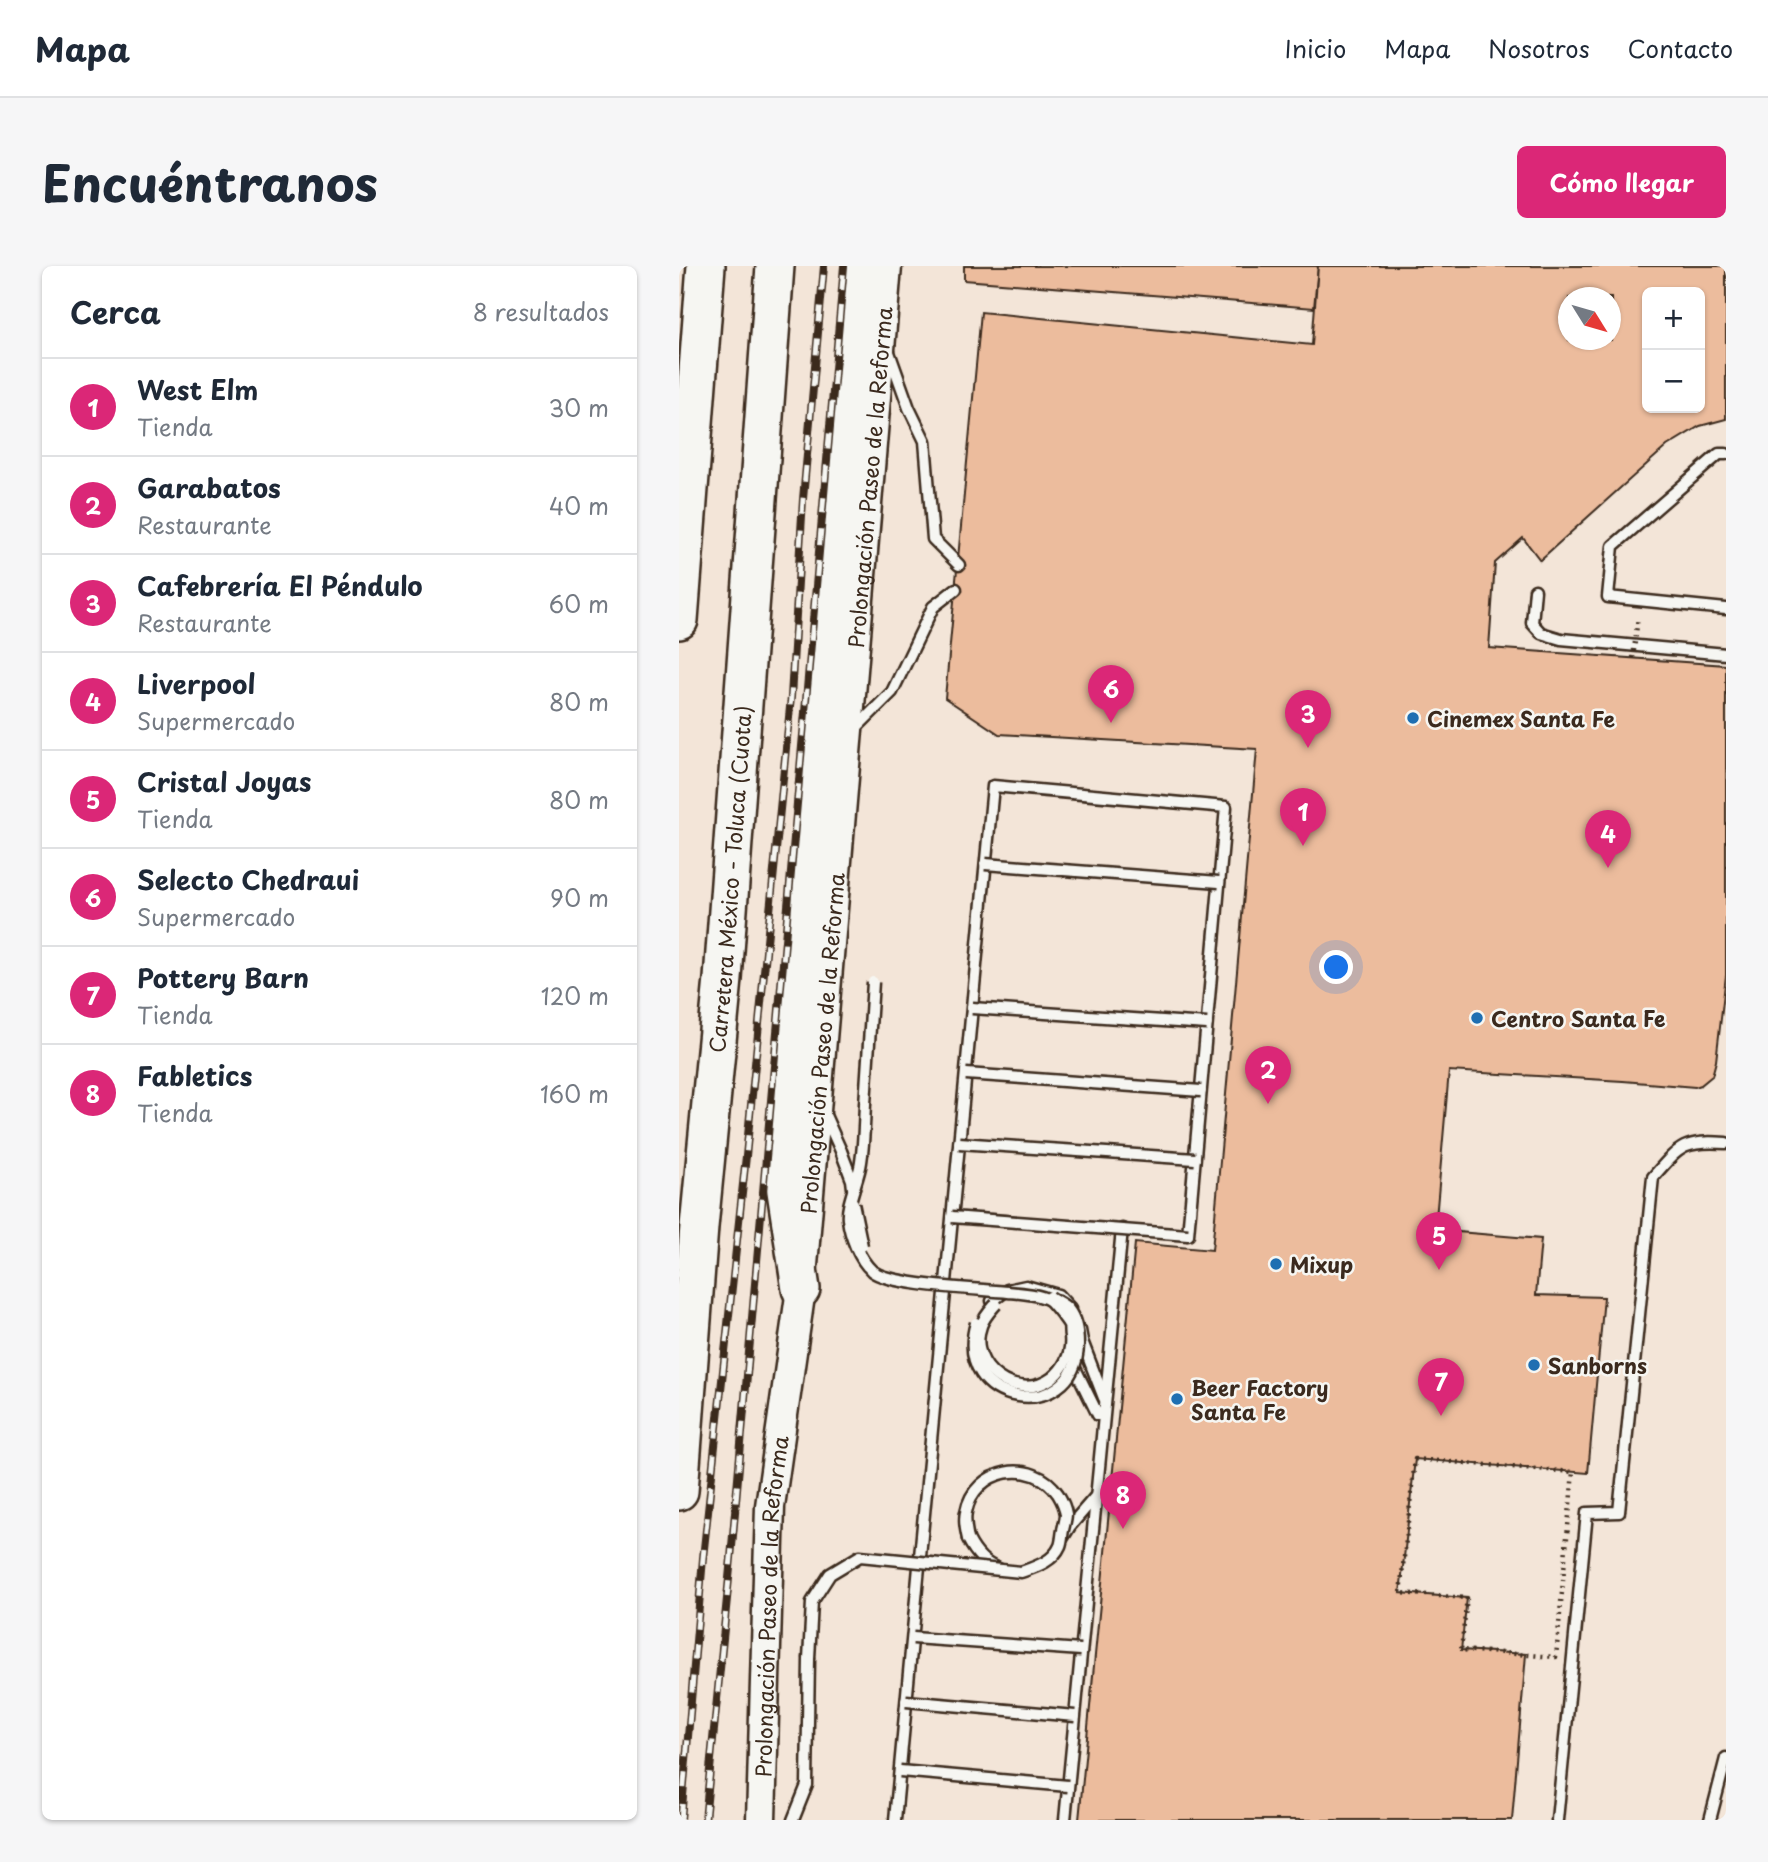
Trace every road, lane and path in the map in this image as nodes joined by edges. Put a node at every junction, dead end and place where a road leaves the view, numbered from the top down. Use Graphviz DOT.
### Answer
graph roads {
  1 [pos="706,266"];
  2 [pos="775,266"];
  3 [pos="862,266"];
  4 [pos="887,266"];
  5 [pos="882,331"];
  6 [pos="1726,454"];
  7 [pos="959,565"];
  8 [pos="957,589"];
  9 [pos="1535,590"];
  10 [pos="1726,609"];
  11 [pos="1638,617"];
  12 [pos="679,620"];
  13 [pos="1726,654"];
  14 [pos="1633,658"];
  15 [pos="848,736"];
  16 [pos="985,864"];
  17 [pos="1219,882"];
  18 [pos="873,982"];
  19 [pos="972,1008"];
  20 [pos="1207,1024"];
  21 [pos="966,1074"];
  22 [pos="1201,1091"];
  23 [pos="817,1098"];
  24 [pos="959,1143"];
  25 [pos="1726,1143"];
  26 [pos="1195,1159"];
  27 [pos="952,1217"];
  28 [pos="1122,1228"];
  29 [pos="801,1289"];
  30 [pos="994,1302"];
  31 [pos="1105,1402"];
  32 [pos="1098,1415"];
  33 [pos="1573,1472"];
  34 [pos="679,1491"];
  35 [pos="1097,1495"];
  36 [pos="913,1638"];
  37 [pos="1081,1650"];
  38 [pos="907,1701"];
  39 [pos="1075,1716"];
  40 [pos="1726,1758"];
  41 [pos="900,1771"];
  42 [pos="1068,1786"];
  43 [pos="761,1820"];
  44 [pos="793,1820"];
  45 [pos="895,1820"];
  46 [pos="1065,1820"];
  47 [pos="1557,1820"];
  48 [pos="1710,1820"];
  1 -- 12 [label="highway"];
  2 -- 34 [label="highway, Carretera México - Toluca (Cuota)"];
  3 -- 29 [label="highway"];
  4 -- 5 [label="main road, Prolongación Paseo de la Reforma"];
  5 -- 7 [label="lane"];
  5 -- 15 [label="main road, Prolongación Paseo de la Reforma"];
  6 -- 10 [label="lane"];
  8 -- 15 [label="lane"];
  9 -- 13 [label="lane"];
  11 -- 14 [label="path, bridge"];
  15 -- 23 [label="main road, Prolongación Paseo de la Reforma"];
  16 -- 17 [label="lane, bridge"];
  16 -- 17 [label="lane"];
  16 -- 19 [label="lane"];
  17 -- 20 [label="lane"];
  18 -- 30 [label="lane, bridge"];
  19 -- 20 [label="lane, bridge"];
  19 -- 21 [label="lane"];
  20 -- 22 [label="lane"];
  21 -- 22 [label="lane, bridge"];
  21 -- 24 [label="lane"];
  22 -- 26 [label="lane"];
  23 -- 29 [label="main road, Prolongación Paseo de la Reforma"];
  23 -- 30 [label="lane, bridge"];
  24 -- 26 [label="lane, bridge"];
  24 -- 27 [label="lane"];
  25 -- 47 [label="lane"];
  26 -- 28 [label="lane, bridge"];
  27 -- 28 [label="lane, bridge"];
  27 -- 36 [label="lane"];
  28 -- 31 [label="lane"];
  29 -- 43 [label="main road, Prolongación Paseo de la Reforma"];
  30 -- 31 [label="lane"];
  30 -- 32 [label="lane"];
  31 -- 35 [label="lane"];
  33 -- 33 [label="path"];
  35 -- 37 [label="lane"];
  35 -- 44 [label="lane, bridge"];
  36 -- 37 [label="lane, bridge"];
  36 -- 38 [label="lane"];
  37 -- 39 [label="lane"];
  38 -- 39 [label="lane, bridge"];
  38 -- 41 [label="lane"];
  39 -- 42 [label="lane"];
  40 -- 48 [label="lane"];
  41 -- 42 [label="lane, bridge"];
  41 -- 45 [label="lane"];
  42 -- 46 [label="lane"];
}
